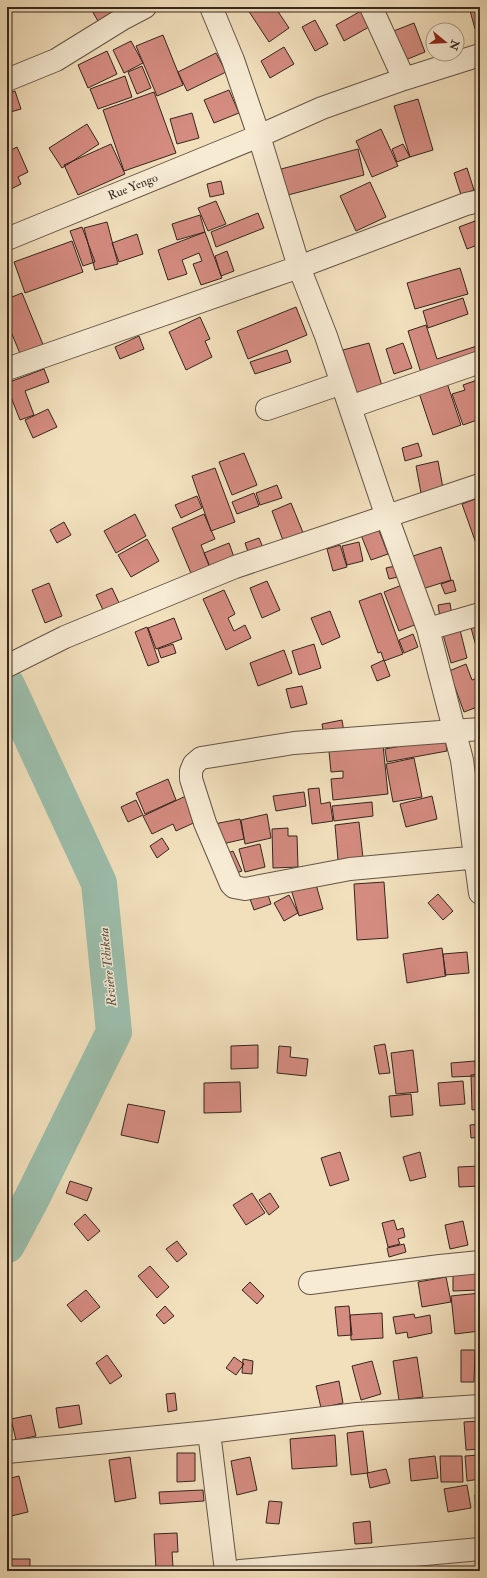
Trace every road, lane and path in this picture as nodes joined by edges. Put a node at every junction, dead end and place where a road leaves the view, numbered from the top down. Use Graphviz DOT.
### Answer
graph roads {
  1 [pos="146,7"];
  2 [pos="211,7"];
  3 [pos="371,7"];
  4 [pos="480,55"];
  5 [pos="404,79"];
  6 [pos="7,80"];
  7 [pos="259,136"];
  8 [pos="480,200"];
  9 [pos="7,239"];
  10 [pos="299,267"];
  11 [pos="480,362"];
  12 [pos="7,369"];
  13 [pos="342,383"];
  14 [pos="350,408"];
  15 [pos="267,409"];
  16 [pos="480,485"];
  17 [pos="387,517"];
  18 [pos="480,614"];
  19 [pos="428,629"];
  20 [pos="7,666"];
  21 [pos="480,729"];
  22 [pos="455,732"];
  23 [pos="477,858"];
  24 [pos="480,893"];
  25 [pos="480,1262"];
  26 [pos="310,1283"];
  27 [pos="480,1406"];
  28 [pos="209,1432"];
  29 [pos="7,1452"];
  30 [pos="480,1549"];
  31 [pos="226,1571"];
  32 [pos="240,1571"];
  1 -- 6 [label="street"];
  2 -- 7 [label="street"];
  3 -- 5 [label="street"];
  4 -- 5 [label="street, Rue Yengo"];
  5 -- 7 [label="street, Rue Yengo"];
  7 -- 9 [label="street, Rue Yengo"];
  7 -- 10 [label="street"];
  8 -- 10 [label="street"];
  10 -- 12 [label="street"];
  10 -- 13 [label="street"];
  11 -- 14 [label="street"];
  13 -- 14 [label="street"];
  13 -- 15 [label="street"];
  14 -- 17 [label="street"];
  16 -- 17 [label="street"];
  17 -- 19 [label="street"];
  17 -- 20 [label="street"];
  18 -- 19 [label="street"];
  19 -- 22 [label="street"];
  21 -- 22 [label="street"];
  22 -- 23 [label="street"];
  22 -- 23 [label="street"];
  23 -- 24 [label="street"];
  25 -- 26 [label="street"];
  27 -- 28 [label="street"];
  28 -- 29 [label="street"];
  28 -- 31 [label="street"];
  30 -- 32 [label="street"];
}
